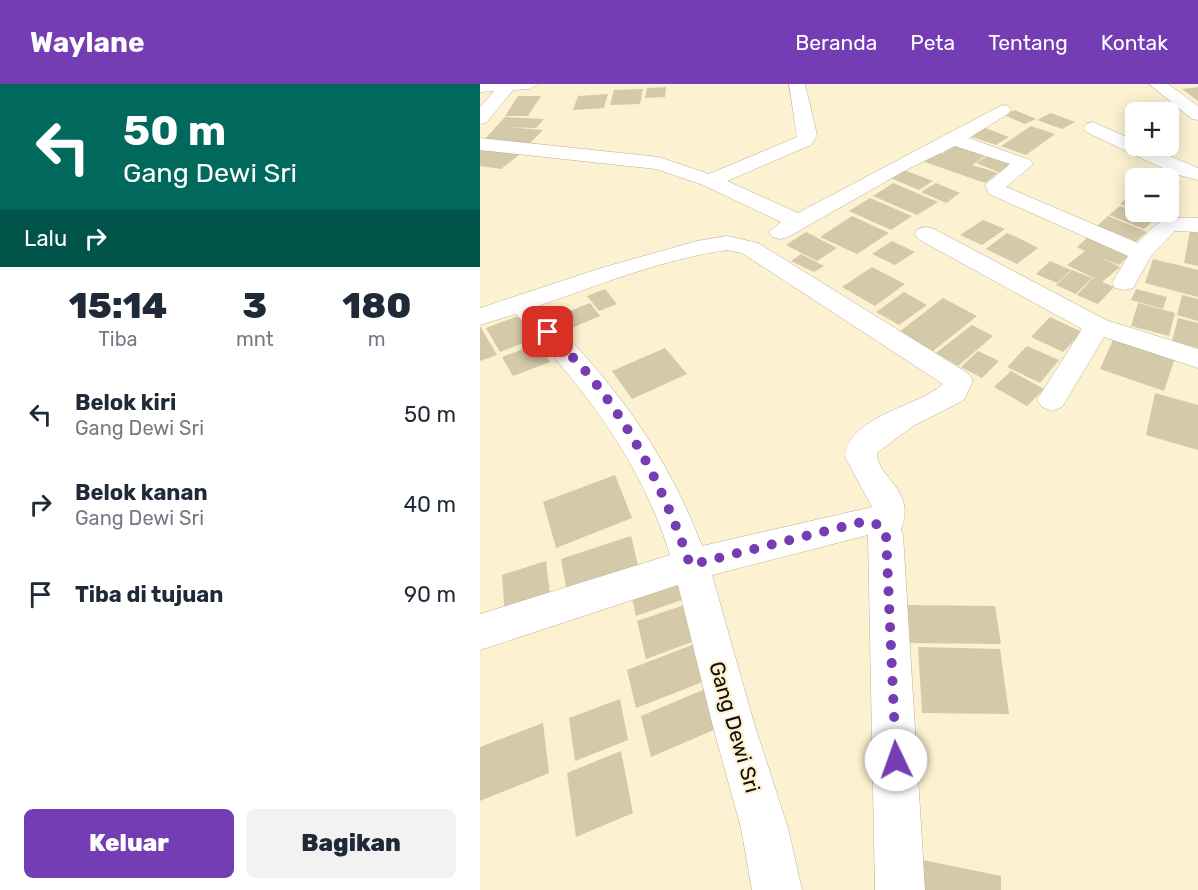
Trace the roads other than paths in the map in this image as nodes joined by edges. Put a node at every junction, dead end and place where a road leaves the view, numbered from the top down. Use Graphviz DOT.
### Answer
graph roads {
  1 [pos="530,84"];
  2 [pos="796,84"];
  3 [pos="1157,84"];
  4 [pos="508,85"];
  5 [pos="480,87"];
  6 [pos="1002,110"];
  7 [pos="1198,115"];
  8 [pos="480,119"];
  9 [pos="1093,128"];
  10 [pos="954,139"];
  11 [pos="480,144"];
  12 [pos="1198,174"];
  13 [pos="710,181"];
  14 [pos="799,222"];
  15 [pos="1198,225"];
  16 [pos="926,234"];
  17 [pos="750,248"];
  18 [pos="1142,253"];
  19 [pos="1124,283"];
  20 [pos="521,304"];
  21 [pos="480,317"];
  22 [pos="1097,326"];
  23 [pos="1198,358"];
  24 [pos="1052,400"];
  25 [pos="884,529"];
  26 [pos="690,565"];
  27 [pos="480,632"];
  28 [pos="777,890"];
  29 [pos="900,890"];
  1 -- 4 [label="street"];
  2 -- 13 [label="street"];
  3 -- 7 [label="street"];
  4 -- 5 [label="street"];
  4 -- 8 [label="street"];
  6 -- 10 [label="street"];
  9 -- 12 [label="street"];
  10 -- 14 [label="street"];
  10 -- 18 [label="street"];
  11 -- 13 [label="street"];
  13 -- 14 [label="street"];
  14 -- 17 [label="street"];
  15 -- 18 [label="street"];
  16 -- 22 [label="street"];
  17 -- 20 [label="street"];
  17 -- 25 [label="street"];
  18 -- 19 [label="street"];
  20 -- 21 [label="street"];
  20 -- 26 [label="street, Gang Dewi Sri"];
  22 -- 23 [label="street"];
  22 -- 24 [label="street"];
  25 -- 26 [label="street"];
  25 -- 29 [label="street"];
  26 -- 27 [label="street"];
  26 -- 28 [label="street, Gang Dewi Sri"];
}
